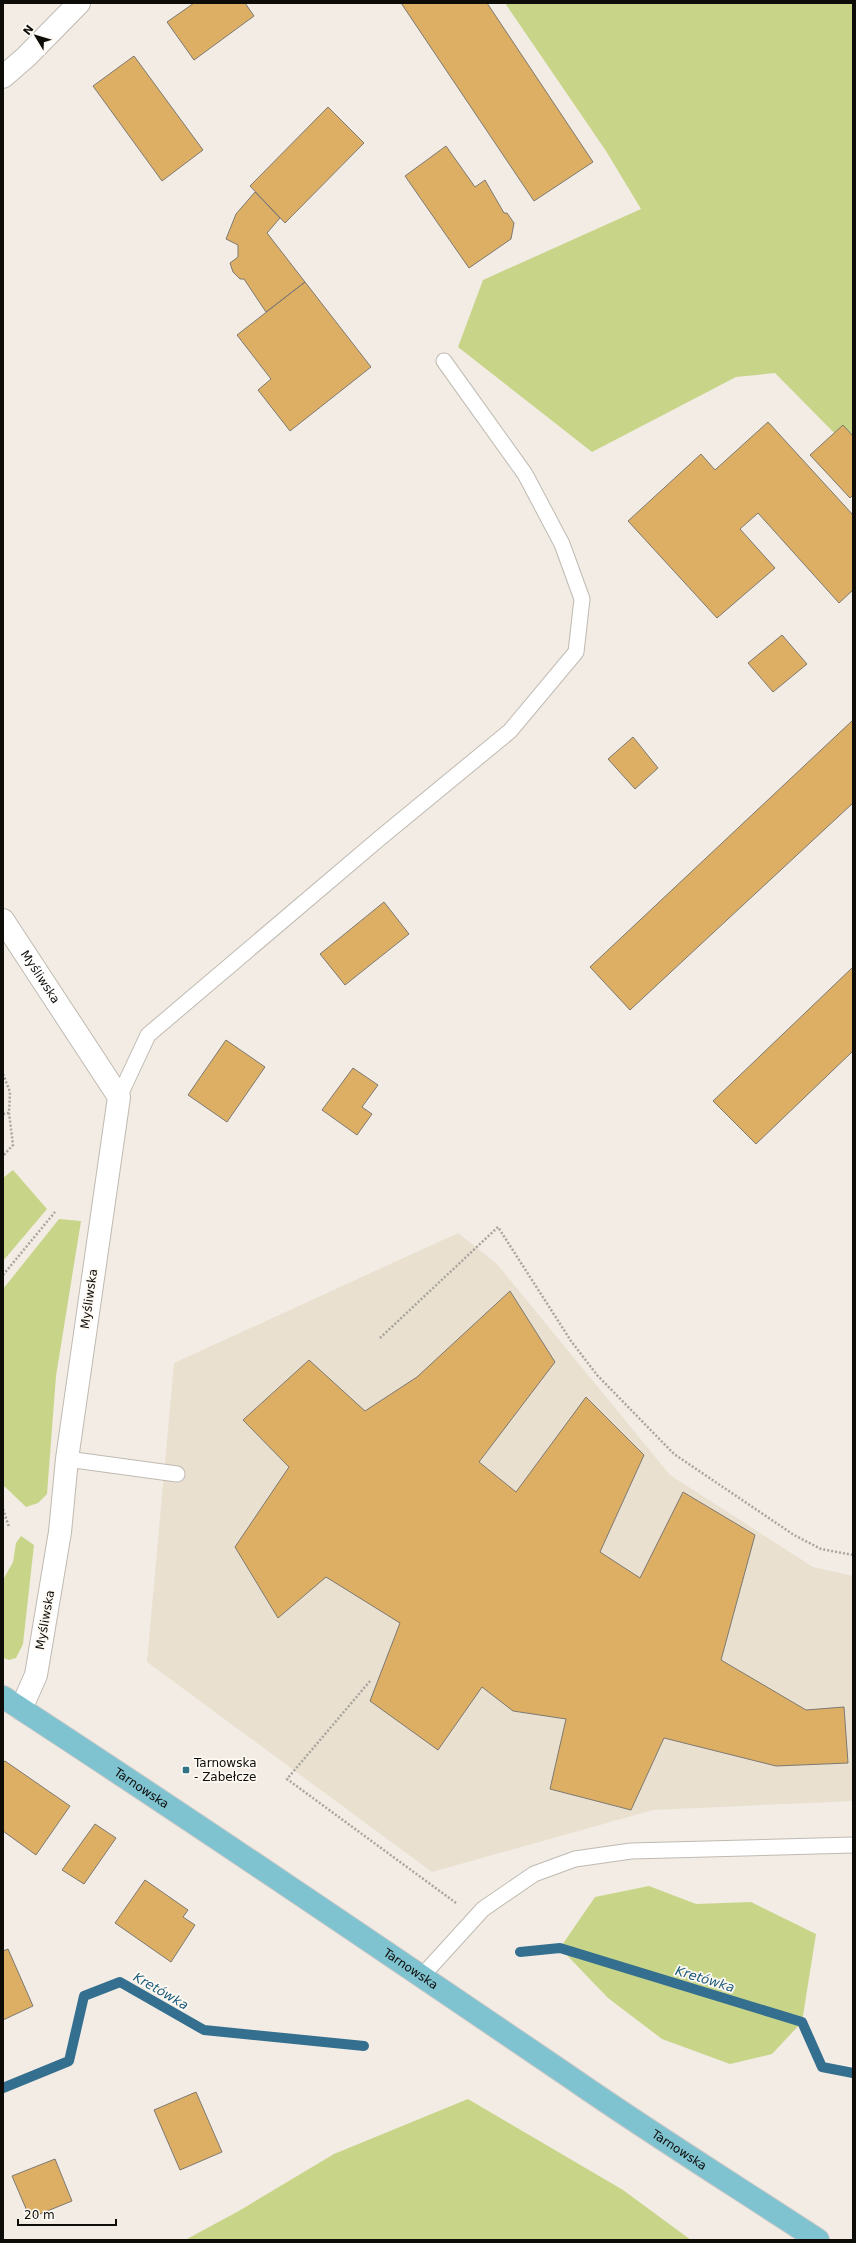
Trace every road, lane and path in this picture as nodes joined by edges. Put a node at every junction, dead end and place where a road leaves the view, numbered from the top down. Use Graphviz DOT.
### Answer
graph roads {
  1 [pos="79,3"];
  2 [pos="3,77"];
  3 [pos="444,361"];
  4 [pos="3,920"];
  5 [pos="3,1074"];
  6 [pos="119,1097"];
  7 [pos="10,1113"];
  8 [pos="3,1114"];
  9 [pos="3,1156"];
  10 [pos="55,1212"];
  11 [pos="3,1275"];
  12 [pos="380,1338"];
  13 [pos="67,1459"];
  14 [pos="177,1474"];
  15 [pos="3,1509"];
  16 [pos="9,1527"];
  17 [pos="853,1554"];
  18 [pos="370,1681"];
  19 [pos="3,1697"];
  20 [pos="22,1709"];
  21 [pos="853,1845"];
  22 [pos="453,1908"];
  23 [pos="422,1976"];
  24 [pos="818,2240"];
  1 -- 2 [label="street"];
  3 -- 6 [label="lane"];
  4 -- 6 [label="street, Myśliwska"];
  5 -- 7 [label="path"];
  6 -- 13 [label="street, Myśliwska"];
  7 -- 8 [label="path"];
  7 -- 9 [label="path"];
  10 -- 11 [label="path"];
  12 -- 17 [label="path"];
  13 -- 14 [label="lane"];
  13 -- 20 [label="street, Myśliwska"];
  15 -- 16 [label="path"];
  18 -- 22 [label="path"];
  19 -- 20 [label="main road, Tarnowska"];
  20 -- 23 [label="main road, Tarnowska"];
  21 -- 23 [label="lane"];
  23 -- 24 [label="main road, Tarnowska"];
}
